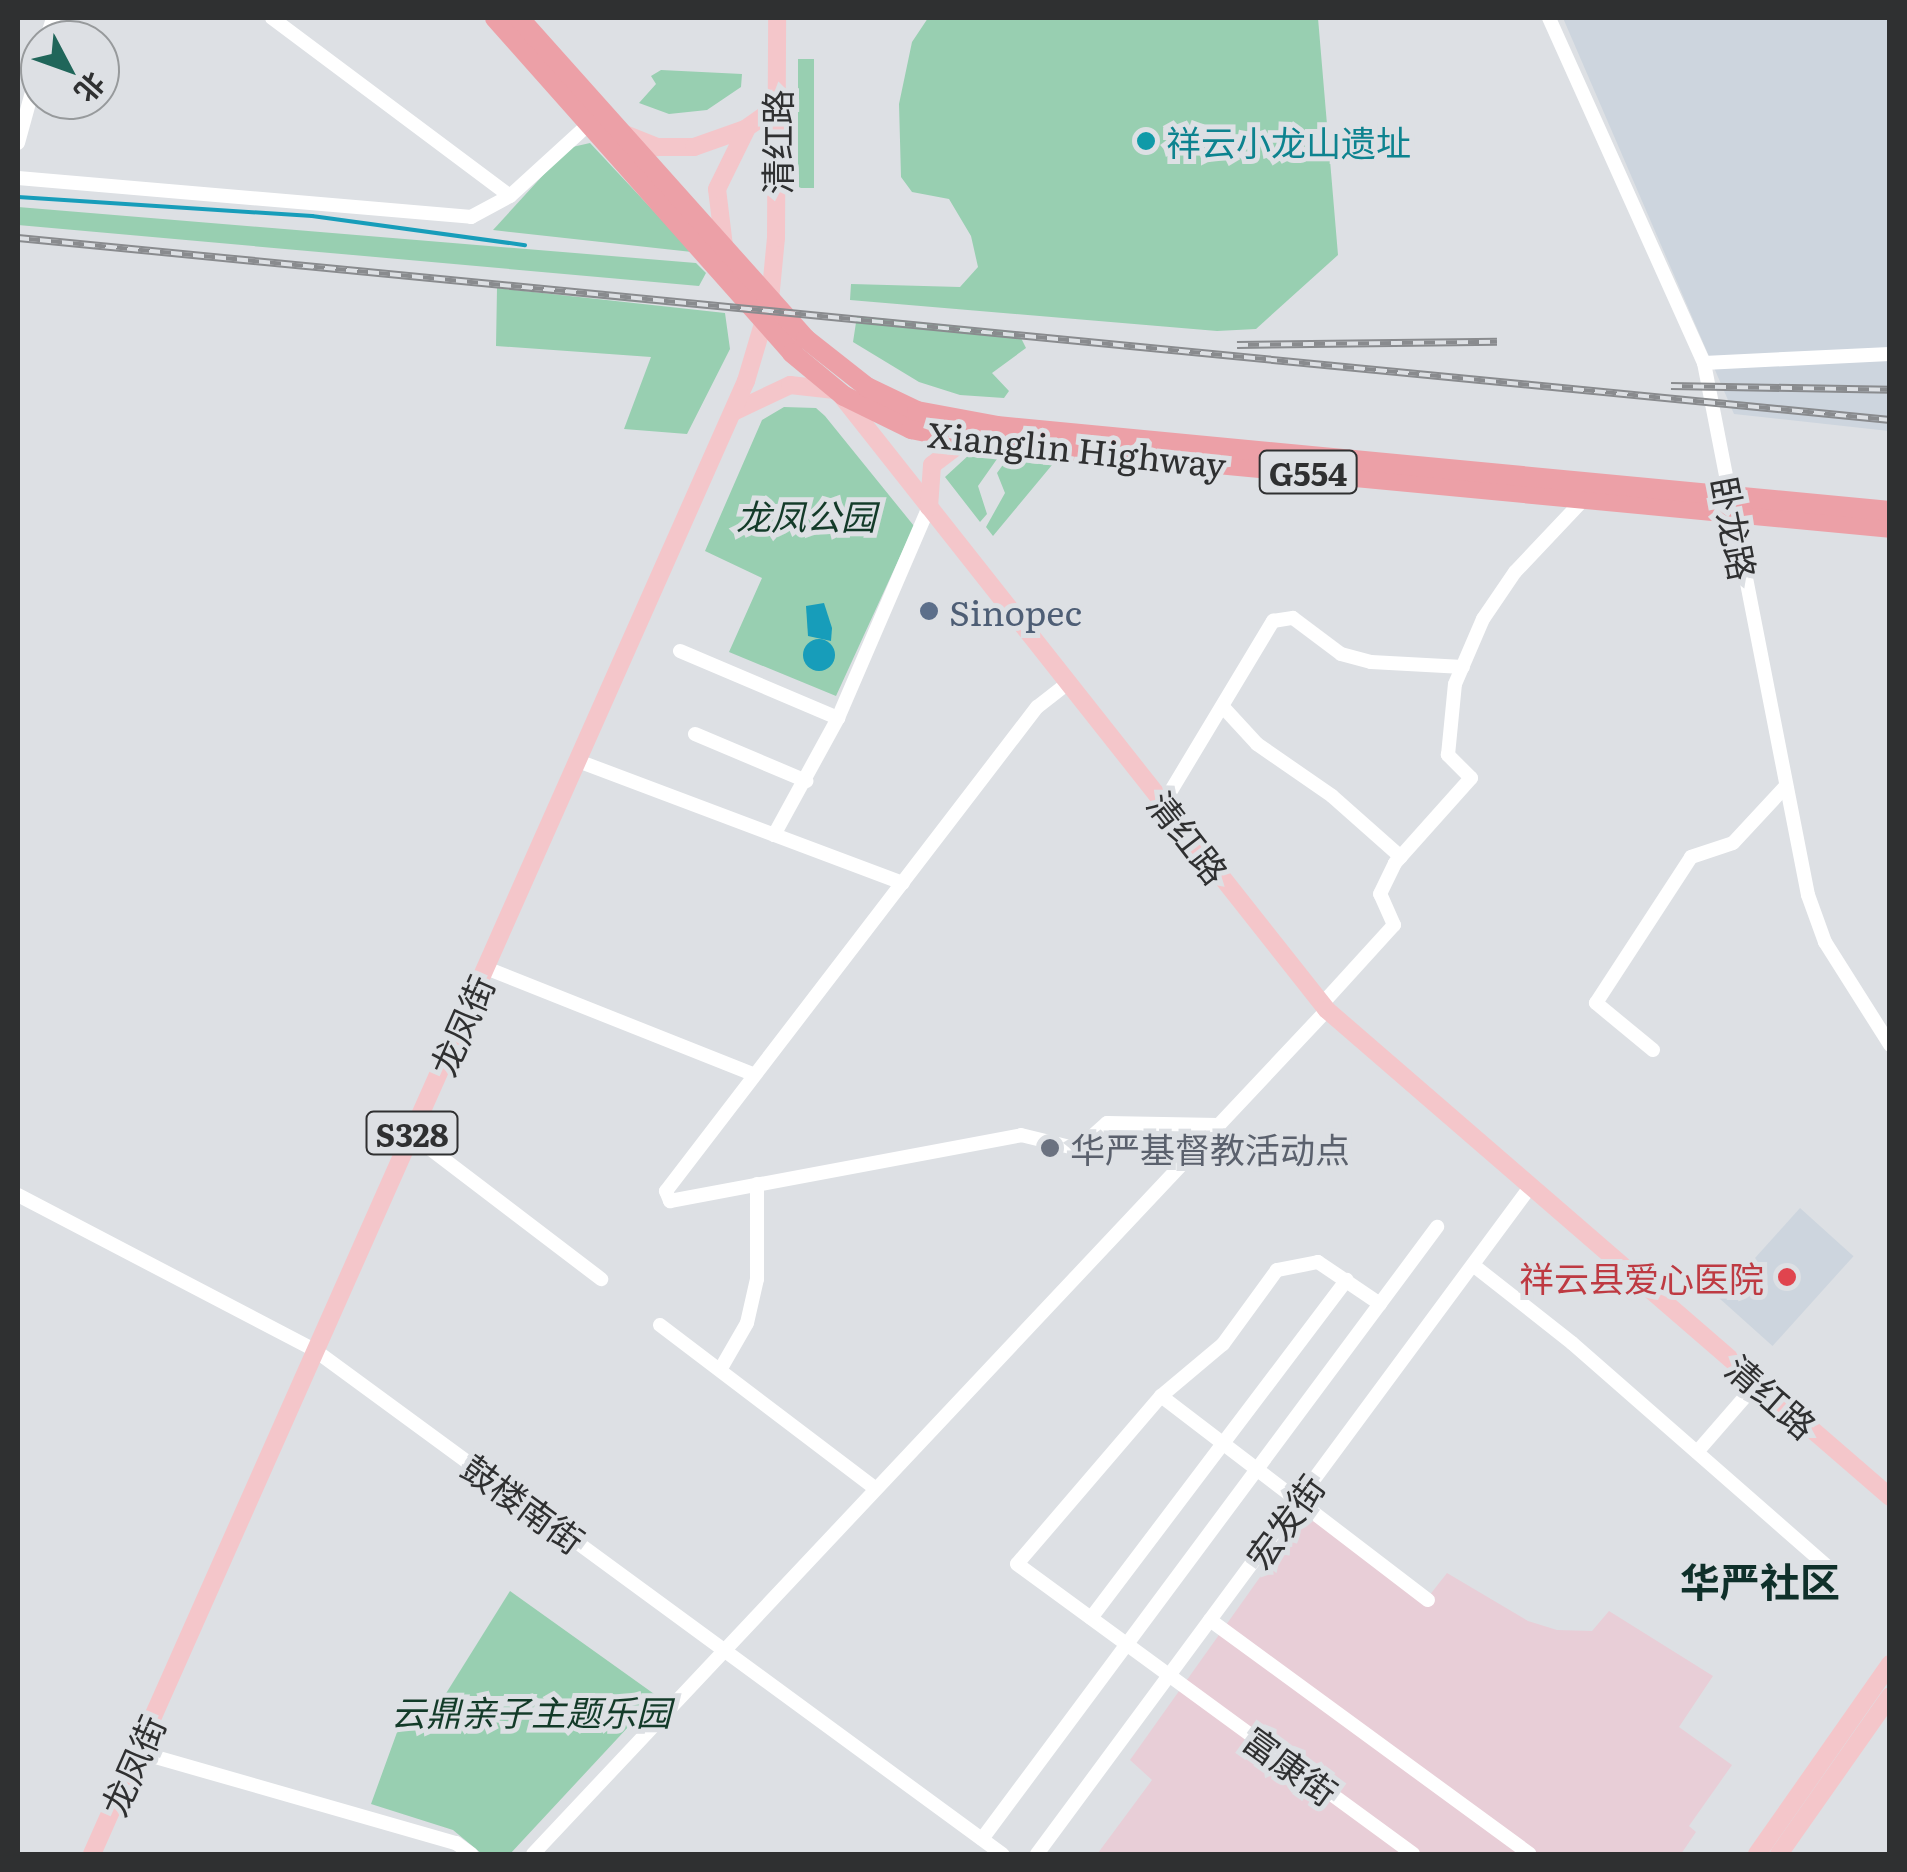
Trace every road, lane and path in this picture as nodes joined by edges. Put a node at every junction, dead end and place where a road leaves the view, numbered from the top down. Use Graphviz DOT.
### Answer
graph roads {
  1 [pos="272,18"];
  2 [pos="495,18"];
  3 [pos="519,18"];
  4 [pos="777,18"];
  5 [pos="1550,18"];
  6 [pos="776,108"];
  7 [pos="590,122"];
  8 [pos="747,128"];
  9 [pos="622,132"];
  10 [pos="18,178"];
  11 [pos="510,196"];
  12 [pos="725,246"];
  13 [pos="770,300"];
  14 [pos="764,322"];
  15 [pos="1890,354"];
  16 [pos="1704,363"];
  17 [pos="839,392"];
  18 [pos="733,412"];
  19 [pos="966,440"];
  20 [pos="1585,498"];
  21 [pos="1730,503"];
  22 [pos="929,508"];
  23 [pos="1890,511"];
  24 [pos="1890,528"];
  25 [pos="680,650"];
  26 [pos="1463,667"];
  27 [pos="1068,683"];
  28 [pos="1223,707"];
  29 [pos="838,718"];
  30 [pos="695,734"];
  31 [pos="578,761"];
  32 [pos="806,780"];
  33 [pos="1785,787"];
  34 [pos="1163,804"];
  35 [pos="774,835"];
  36 [pos="1400,857"];
  37 [pos="903,883"];
  38 [pos="486,968"];
  39 [pos="1325,1007"];
  40 [pos="1890,1045"];
  41 [pos="1653,1050"];
  42 [pos="755,1075"];
  43 [pos="1219,1125"];
  44 [pos="412,1135"];
  45 [pos="757,1184"];
  46 [pos="1530,1187"];
  47 [pos="18,1195"];
  48 [pos="1437,1227"];
  49 [pos="1472,1265"];
  50 [pos="600,1280"];
  51 [pos="1346,1280"];
  52 [pos="1380,1304"];
  53 [pos="660,1325"];
  54 [pos="316,1351"];
  55 [pos="720,1370"];
  56 [pos="1757,1383"];
  57 [pos="1161,1396"];
  58 [pos="1223,1444"];
  59 [pos="1697,1452"];
  60 [pos="1257,1470"];
  61 [pos="876,1489"];
  62 [pos="1890,1497"];
  63 [pos="1298,1501"];
  64 [pos="1829,1568"];
  65 [pos="1428,1600"];
  66 [pos="1091,1618"];
  67 [pos="1210,1620"];
  68 [pos="1127,1644"];
  69 [pos="725,1651"];
  70 [pos="1890,1664"];
  71 [pos="1169,1675"];
  72 [pos="1890,1696"];
  73 [pos="138,1752"];
  74 [pos="982,1840"];
  75 [pos="92,1854"];
  76 [pos="471,1854"];
  77 [pos="533,1854"];
  78 [pos="1002,1854"];
  79 [pos="1037,1854"];
  80 [pos="1413,1854"];
  81 [pos="1530,1854"];
  82 [pos="1757,1854"];
  83 [pos="1779,1854"];
  1 -- 11 [label="street"];
  2 -- 7 [label="highway, Xianglin Highway / G554"];
  3 -- 9 [label="highway, Xianglin Highway / G554"];
  4 -- 6 [label="main road, 清红路"];
  5 -- 16 [label="street, 卧龙路"];
  6 -- 8 [label="main road"];
  6 -- 13 [label="main road, 清红路"];
  7 -- 11 [label="street"];
  7 -- 14 [label="highway, Xianglin Highway / G554"];
  8 -- 9 [label="main road"];
  8 -- 12 [label="main road"];
  9 -- 12 [label="highway, Xianglin Highway / G554"];
  10 -- 11 [label="street"];
  12 -- 13 [label="highway, Xianglin Highway / G554"];
  13 -- 14 [label="main road, 龙凤街 / S328"];
  13 -- 17 [label="main road, 清红路"];
  13 -- 21 [label="highway, Xianglin Highway / G554"];
  14 -- 17 [label="highway, Xianglin Highway / G554"];
  14 -- 18 [label="main road, 龙凤街 / S328"];
  15 -- 16 [label="street"];
  16 -- 21 [label="street, 卧龙路"];
  17 -- 18 [label="main road"];
  17 -- 19 [label="highway, Xianglin Highway / G554"];
  17 -- 22 [label="main road, 清红路"];
  18 -- 31 [label="main road, 龙凤街 / S328"];
  19 -- 20 [label="highway, Xianglin Highway / G554"];
  19 -- 22 [label="main road"];
  20 -- 21 [label="highway, Xianglin Highway / G554"];
  20 -- 26 [label="street"];
  21 -- 23 [label="highway, Xianglin Highway / G554"];
  21 -- 24 [label="highway, Xianglin Highway / G554"];
  21 -- 33 [label="street, 卧龙路"];
  22 -- 27 [label="main road, 清红路"];
  22 -- 29 [label="street"];
  25 -- 29 [label="street"];
  26 -- 28 [label="street"];
  26 -- 36 [label="street"];
  27 -- 34 [label="main road, 清红路"];
  27 -- 37 [label="street"];
  28 -- 34 [label="street"];
  28 -- 36 [label="street"];
  29 -- 32 [label="street"];
  30 -- 32 [label="street"];
  31 -- 35 [label="street"];
  31 -- 38 [label="main road, 龙凤街 / S328"];
  32 -- 35 [label="street"];
  33 -- 40 [label="street, 卧龙路"];
  33 -- 41 [label="street"];
  34 -- 39 [label="main road, 清红路"];
  35 -- 37 [label="street"];
  36 -- 39 [label="street"];
  37 -- 42 [label="street"];
  38 -- 42 [label="street"];
  38 -- 44 [label="main road, 龙凤街 / S328"];
  39 -- 43 [label="street"];
  39 -- 46 [label="main road, 清红路"];
  42 -- 45 [label="street"];
  43 -- 45 [label="street"];
  43 -- 61 [label="street"];
  44 -- 50 [label="street"];
  44 -- 54 [label="main road, 龙凤街 / S328"];
  45 -- 55 [label="street"];
  46 -- 49 [label="street, 宏发街"];
  46 -- 56 [label="main road, 清红路"];
  47 -- 54 [label="street, 鼓楼南街"];
  48 -- 52 [label="street"];
  49 -- 59 [label="street"];
  49 -- 63 [label="street, 宏发街"];
  51 -- 52 [label="street"];
  51 -- 57 [label="street"];
  51 -- 58 [label="street"];
  52 -- 60 [label="street"];
  53 -- 55 [label="street"];
  54 -- 69 [label="street, 鼓楼南街"];
  54 -- 73 [label="main road, 龙凤街 / S328"];
  55 -- 61 [label="street"];
  56 -- 59 [label="street"];
  56 -- 62 [label="main road, 清红路"];
  57 -- 58 [label="street"];
  57 -- 66 [label="street, 富康街"];
  58 -- 60 [label="street"];
  58 -- 66 [label="street"];
  59 -- 64 [label="street"];
  60 -- 63 [label="street"];
  60 -- 68 [label="street"];
  61 -- 69 [label="street"];
  63 -- 65 [label="street"];
  63 -- 67 [label="street, 宏发街"];
  66 -- 68 [label="street, 富康街"];
  67 -- 71 [label="street, 宏发街"];
  67 -- 81 [label="street"];
  68 -- 71 [label="street, 富康街"];
  68 -- 74 [label="street"];
  69 -- 74 [label="street, 鼓楼南街"];
  69 -- 77 [label="street"];
  70 -- 82 [label="main road"];
  71 -- 79 [label="street, 宏发街"];
  71 -- 80 [label="street, 富康街"];
  72 -- 83 [label="main road"];
  73 -- 75 [label="main road, 龙凤街 / S328"];
  73 -- 76 [label="street"];
  74 -- 78 [label="street, 鼓楼南街"];
}
